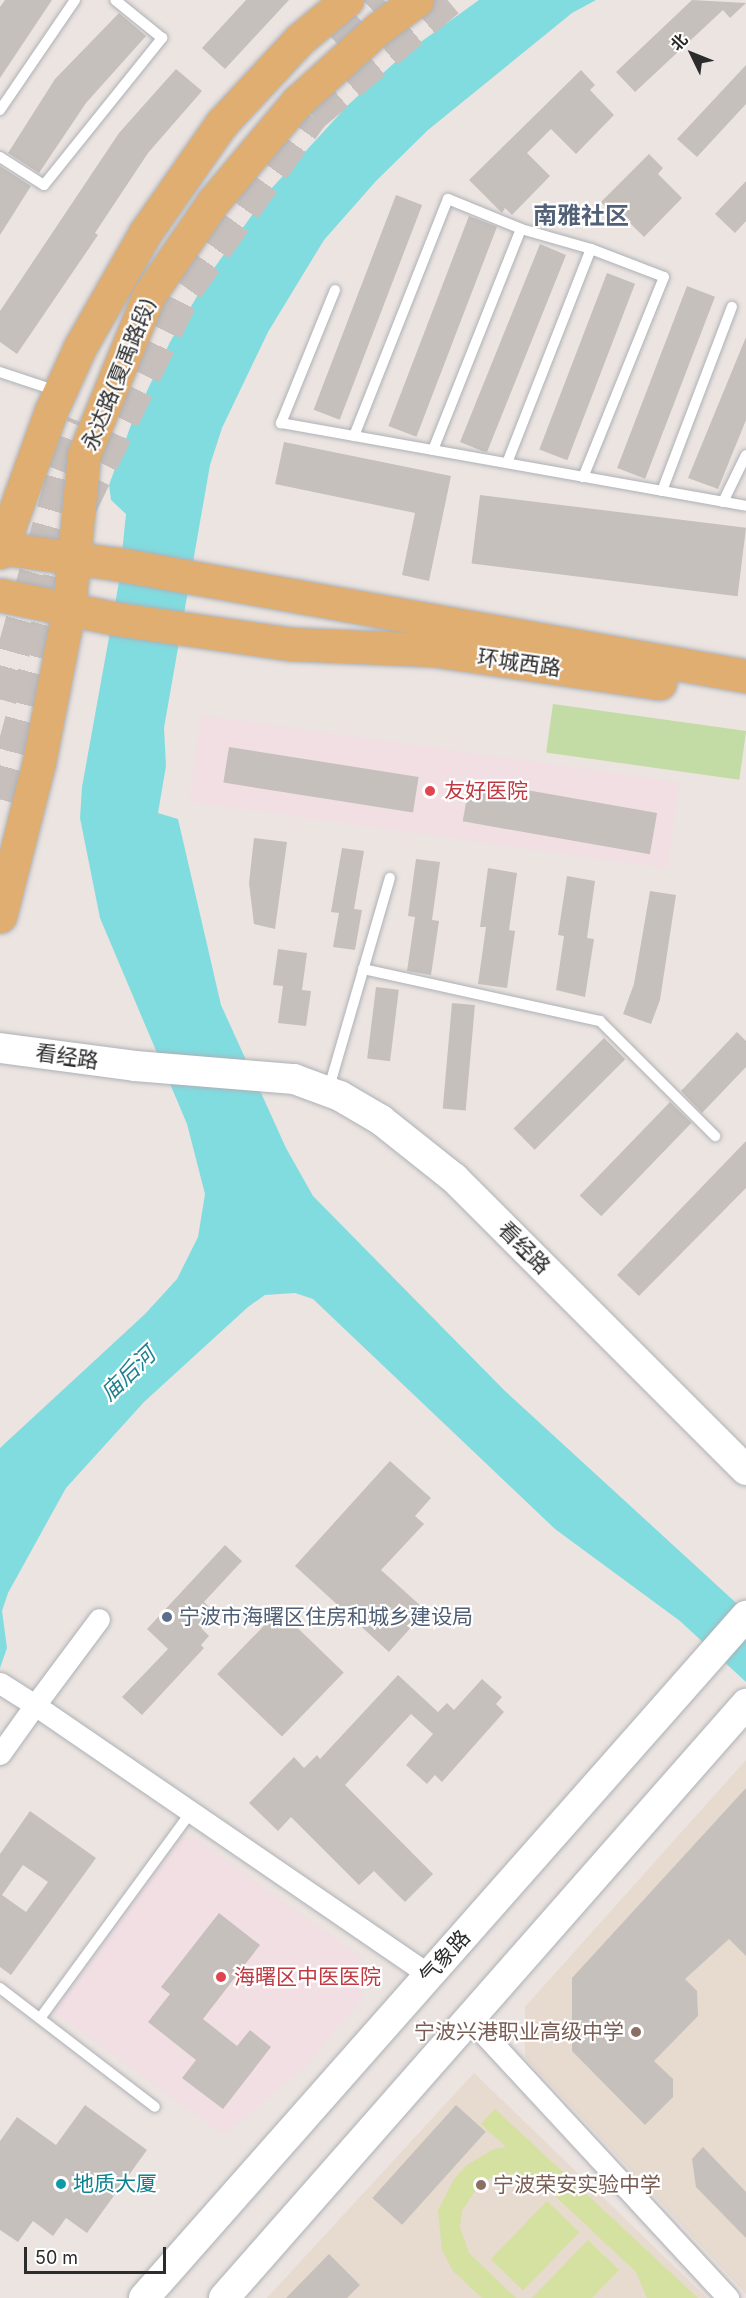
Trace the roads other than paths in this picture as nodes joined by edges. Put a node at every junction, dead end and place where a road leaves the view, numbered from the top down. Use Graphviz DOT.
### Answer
graph roads {
  1 [pos="75,0"];
  2 [pos="115,0"];
  3 [pos="346,0"];
  4 [pos="417,0"];
  5 [pos="0,110"];
  6 [pos="0,157"];
  7 [pos="521,229"];
  8 [pos="591,249"];
  9 [pos="335,290"];
  10 [pos="732,307"];
  11 [pos="0,372"];
  12 [pos="60,392"];
  13 [pos="354,436"];
  14 [pos="433,450"];
  15 [pos="746,455"];
  16 [pos="507,463"];
  17 [pos="583,477"];
  18 [pos="662,491"];
  19 [pos="723,502"];
  20 [pos="746,506"];
  21 [pos="0,549"];
  22 [pos="74,560"];
  23 [pos="0,595"];
  24 [pos="69,607"];
  25 [pos="746,676"];
  26 [pos="746,695"];
  27 [pos="390,878"];
  28 [pos="0,916"];
  29 [pos="363,969"];
  30 [pos="0,1048"];
  31 [pos="327,1091"];
  32 [pos="715,1136"];
  33 [pos="746,1470"];
  34 [pos="746,1616"];
  35 [pos="99,1619"];
  36 [pos="3,1685"];
  37 [pos="35,1705"];
  38 [pos="738,1714"];
  39 [pos="0,1754"];
  40 [pos="191,1812"];
  41 [pos="430,1975"];
  42 [pos="0,1988"];
  43 [pos="40,2017"];
  44 [pos="470,2019"];
  45 [pos="155,2107"];
  46 [pos="144,2298"];
  47 [pos="224,2298"];
  48 [pos="728,2298"];
  1 -- 5 [label="lane"];
  2 -- 6 [label="lane"];
  3 -- 12 [label="main road, 永达路(夏禹路段)"];
  4 -- 22 [label="main road, 永达路(夏禹路段)"];
  7 -- 8 [label="lane"];
  7 -- 13 [label="lane"];
  7 -- 14 [label="lane"];
  8 -- 16 [label="lane"];
  8 -- 17 [label="lane"];
  9 -- 13 [label="lane"];
  10 -- 18 [label="lane"];
  11 -- 12 [label="lane"];
  12 -- 21 [label="main road, 永达路(夏禹路段)"];
  13 -- 14 [label="lane"];
  14 -- 16 [label="lane"];
  15 -- 19 [label="lane"];
  16 -- 17 [label="lane"];
  17 -- 18 [label="lane"];
  18 -- 19 [label="lane"];
  19 -- 20 [label="lane"];
  21 -- 22 [label="main road"];
  22 -- 24 [label="main road, 永达路(夏禹路段)"];
  22 -- 25 [label="main road, 环城西路"];
  23 -- 24 [label="main road"];
  24 -- 26 [label="main road, 环城西路"];
  24 -- 28 [label="main road, 永达路(夏禹路段)"];
  27 -- 29 [label="lane"];
  29 -- 31 [label="lane"];
  29 -- 32 [label="lane"];
  30 -- 31 [label="street, 看经路"];
  31 -- 33 [label="street, 看经路"];
  34 -- 41 [label="street, 气象路"];
  35 -- 37 [label="street"];
  36 -- 37 [label="street"];
  37 -- 39 [label="street"];
  37 -- 40 [label="street"];
  38 -- 44 [label="street"];
  40 -- 41 [label="street"];
  40 -- 43 [label="lane"];
  41 -- 46 [label="street, 气象路"];
  42 -- 43 [label="lane"];
  43 -- 45 [label="lane"];
  44 -- 47 [label="street"];
  44 -- 48 [label="street"];
}
